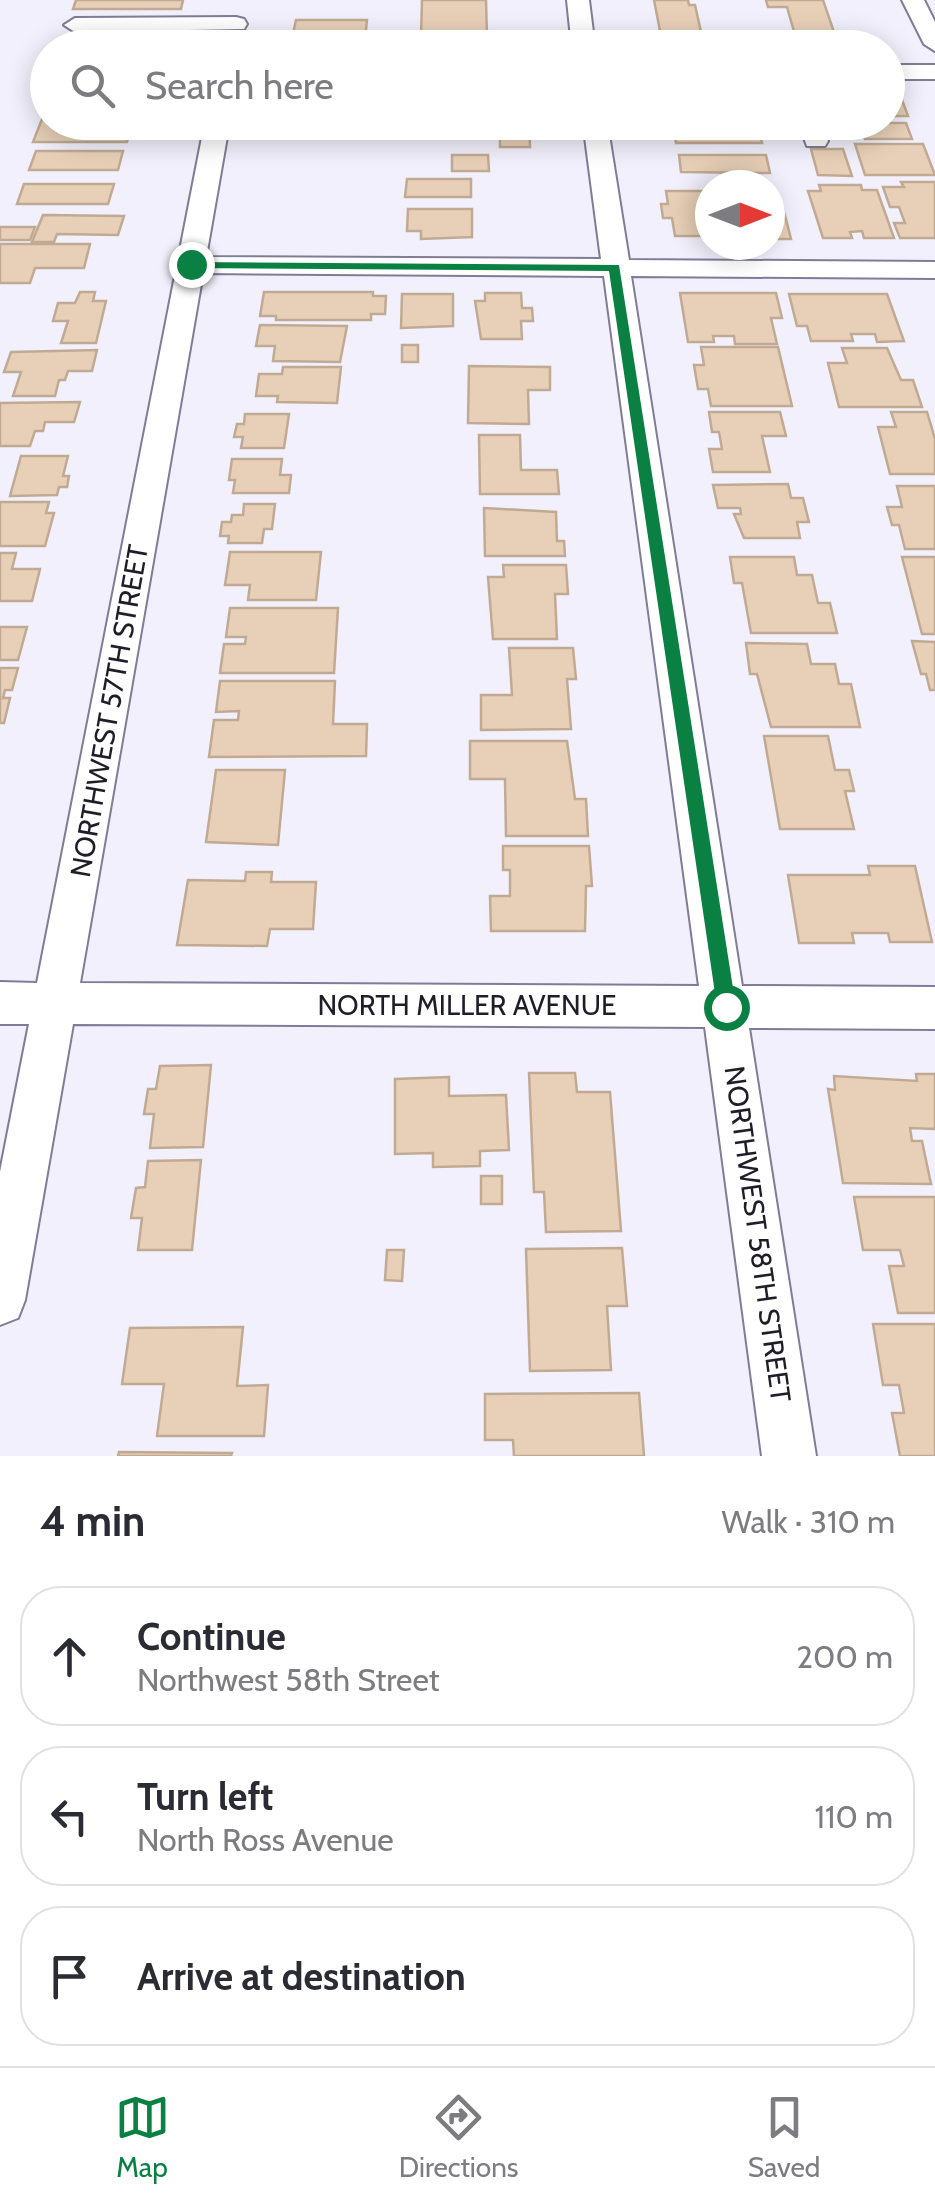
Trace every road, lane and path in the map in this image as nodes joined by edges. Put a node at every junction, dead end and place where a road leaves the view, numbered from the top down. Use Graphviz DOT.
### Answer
graph roads {
  1 [pos="240,0"];
  2 [pos="578,0"];
  3 [pos="913,0"];
  4 [pos="75,25"];
  5 [pos="147,30"];
  6 [pos="234,30"];
  7 [pos="582,30"];
  8 [pos="935,44"];
  9 [pos="905,72"];
  10 [pos="935,72"];
  11 [pos="214,140"];
  12 [pos="597,140"];
  13 [pos="191,264"];
  14 [pos="615,268"];
  15 [pos="935,271"];
  16 [pos="0,1002"];
  17 [pos="56,1003"];
  18 [pos="726,1007"];
  19 [pos="935,1008"];
  20 [pos="0,1300"];
  21 [pos="789,1456"];
  1 -- 6 [label="street"];
  2 -- 7 [label="street"];
  3 -- 8 [label="street"];
  4 -- 5 [label="street"];
  9 -- 10 [label="street"];
  11 -- 13 [label="street, NORTHWEST 57TH STREET"];
  12 -- 14 [label="street, NORTHWEST 58TH STREET"];
  13 -- 14 [label="street"];
  13 -- 17 [label="street, NORTHWEST 57TH STREET"];
  14 -- 15 [label="street"];
  14 -- 18 [label="street, NORTHWEST 58TH STREET"];
  16 -- 17 [label="street, NORTH MILLER AVENUE"];
  17 -- 18 [label="street, NORTH MILLER AVENUE"];
  17 -- 20 [label="street, NORTHWEST 57TH STREET"];
  18 -- 19 [label="street, NORTH MILLER AVENUE"];
  18 -- 21 [label="street, NORTHWEST 58TH STREET"];
}
